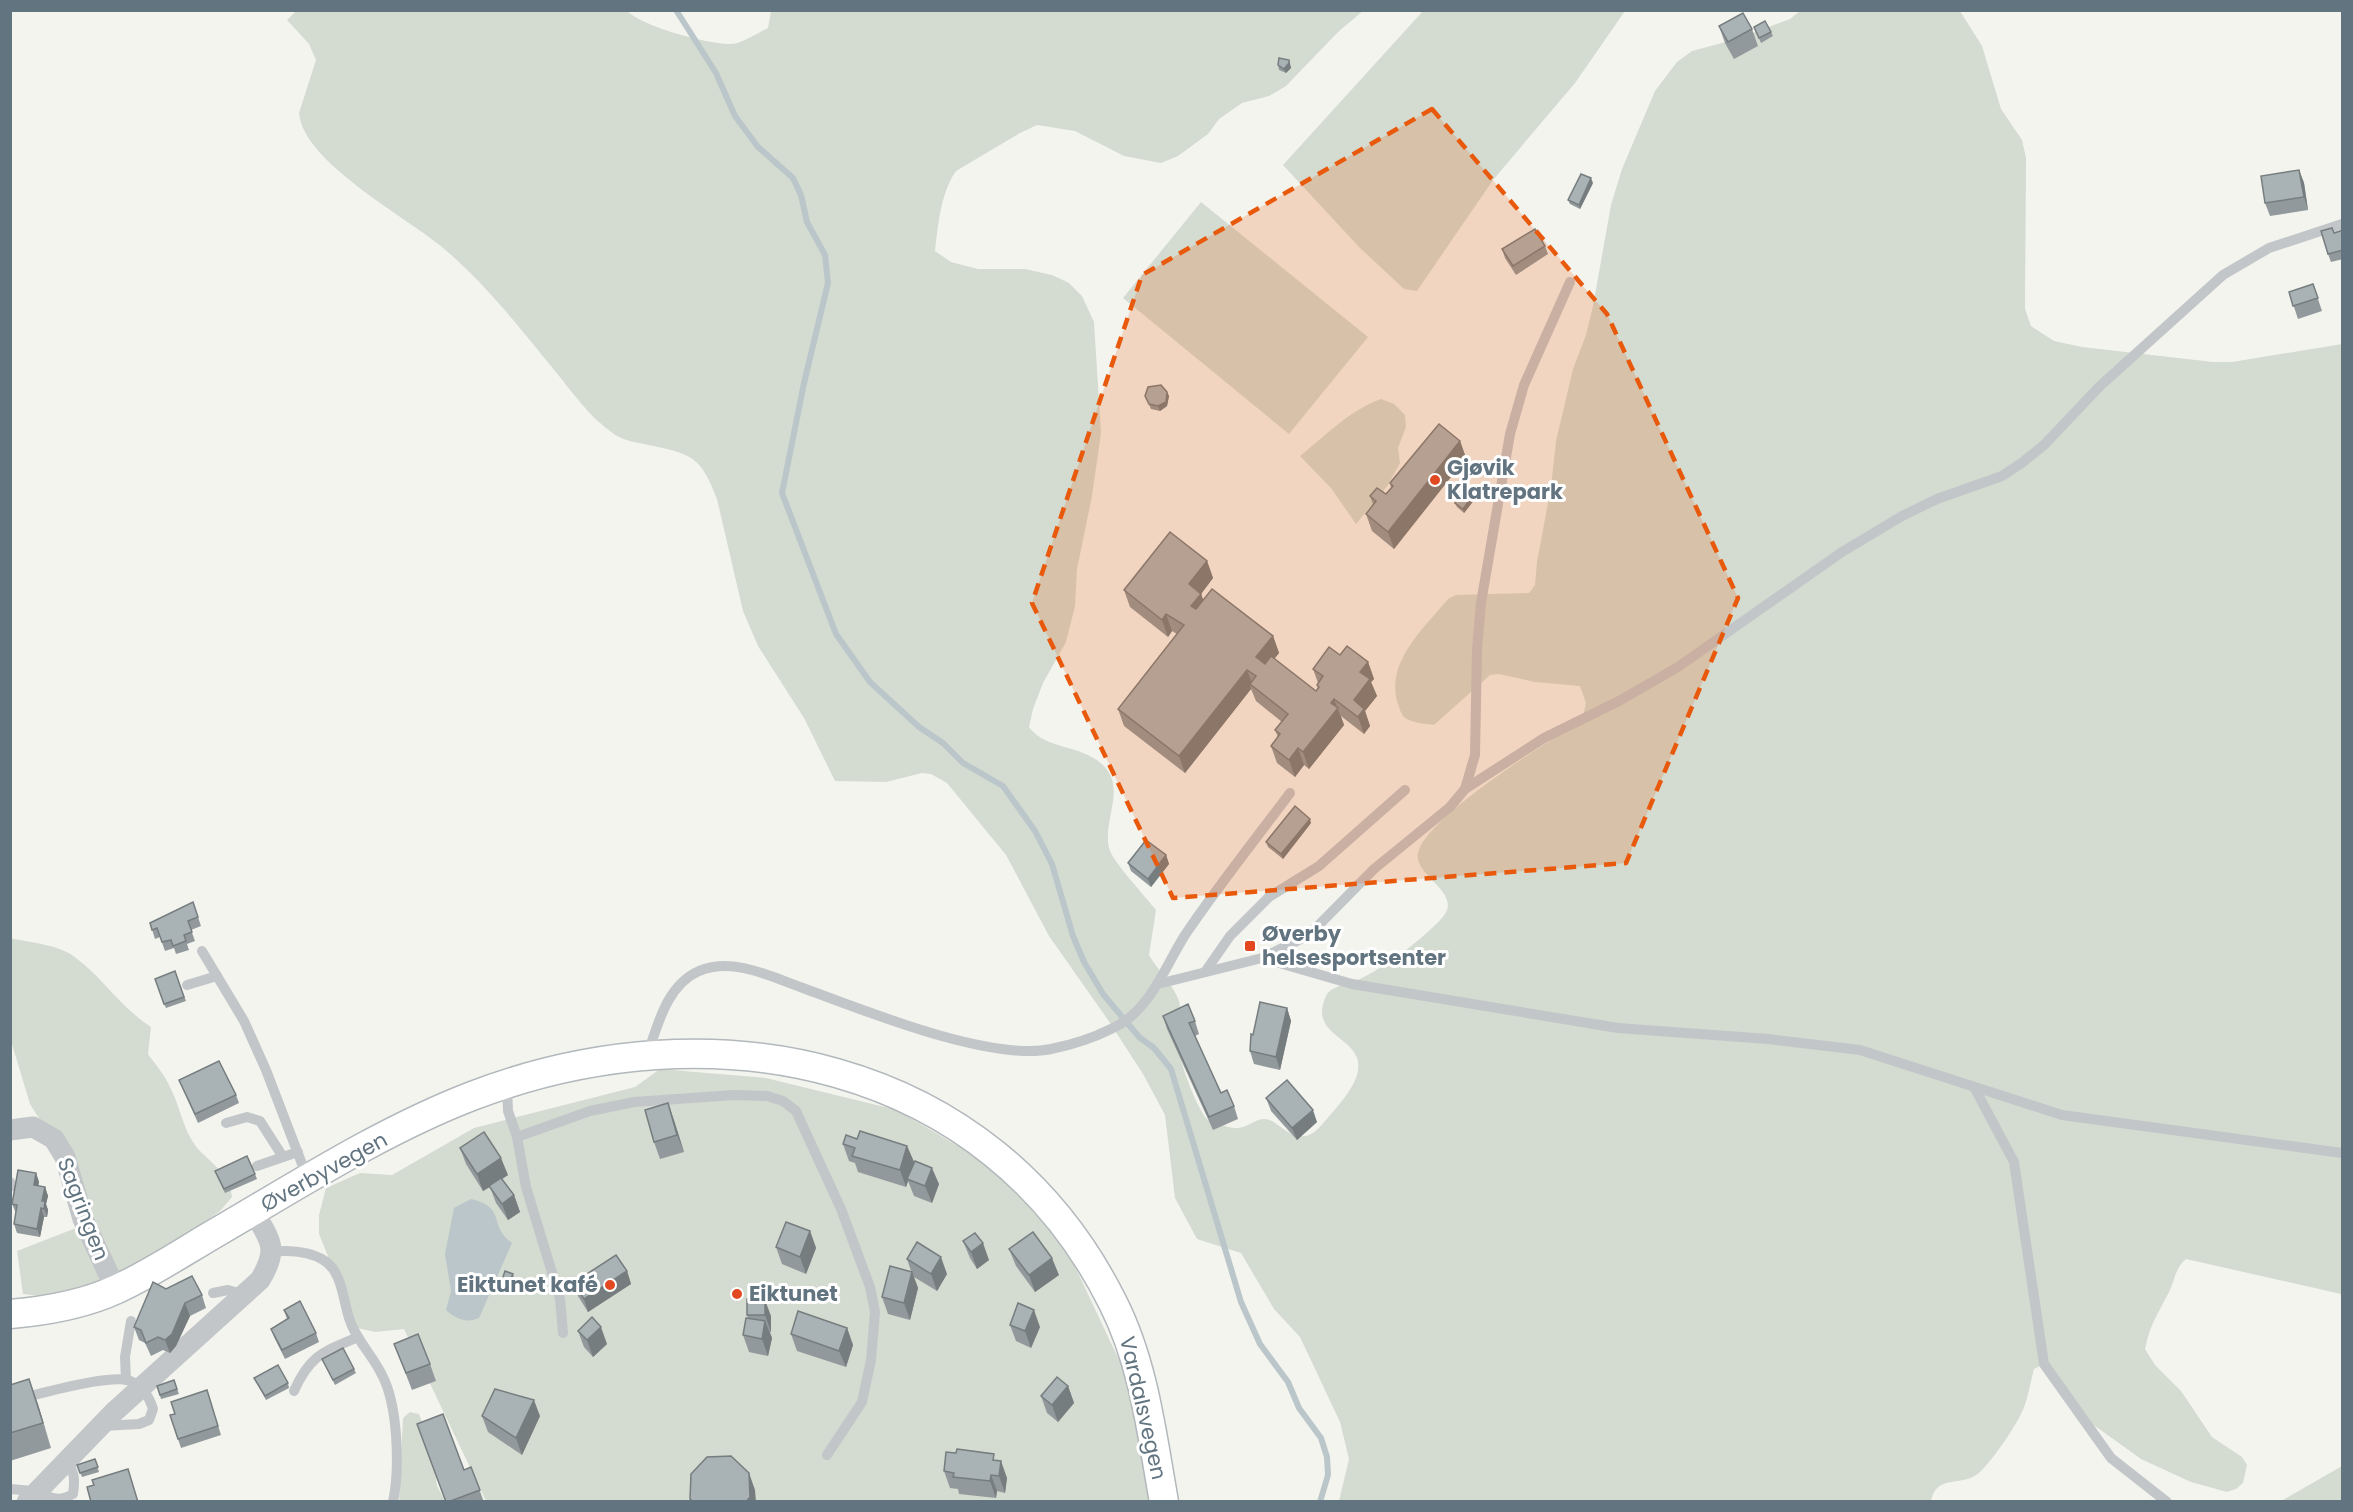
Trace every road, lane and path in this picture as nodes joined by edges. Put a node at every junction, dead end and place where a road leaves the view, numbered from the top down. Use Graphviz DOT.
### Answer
graph roads {
  1 [pos="2343,224"];
  2 [pos="1570,282"];
  3 [pos="1465,789"];
  4 [pos="1405,790"];
  5 [pos="1290,793"];
  6 [pos="202,951"];
  7 [pos="1262,958"];
  8 [pos="1204,972"];
  9 [pos="218,976"];
  10 [pos="1158,984"];
  11 [pos="187,985"];
  12 [pos="647,1056"];
  13 [pos="507,1085"];
  14 [pos="1974,1087"];
  15 [pos="226,1123"];
  16 [pos="10,1130"];
  17 [pos="517,1137"];
  18 [pos="298,1152"];
  19 [pos="2343,1152"];
  20 [pos="283,1157"];
  21 [pos="257,1166"];
  22 [pos="308,1180"];
  23 [pos="254,1211"];
  24 [pos="273,1252"];
  25 [pos="116,1290"];
  26 [pos="213,1293"];
  27 [pos="245,1295"];
  28 [pos="10,1314"];
  29 [pos="131,1321"];
  30 [pos="563,1333"];
  31 [pos="358,1337"];
  32 [pos="134,1384"];
  33 [pos="294,1391"];
  34 [pos="10,1400"];
  35 [pos="100,1426"];
  36 [pos="828,1455"];
  37 [pos="10,1490"];
  38 [pos="32,1497"];
  39 [pos="393,1502"];
  40 [pos="1164,1502"];
  41 [pos="2167,1502"];
  1 -- 3 [label="lane"];
  2 -- 3 [label="lane"];
  3 -- 7 [label="lane"];
  4 -- 8 [label="lane"];
  5 -- 10 [label="lane"];
  6 -- 9 [label="lane"];
  7 -- 8 [label="lane"];
  7 -- 14 [label="lane"];
  8 -- 10 [label="lane"];
  9 -- 11 [label="lane"];
  9 -- 18 [label="lane"];
  10 -- 12 [label="lane"];
  12 -- 13 [label="main road, Øverbyvegen"];
  12 -- 40 [label="main road, Vardalsvegen"];
  13 -- 17 [label="lane"];
  13 -- 22 [label="main road, Øverbyvegen"];
  14 -- 19 [label="lane"];
  14 -- 41 [label="lane"];
  15 -- 20 [label="lane"];
  16 -- 25 [label="street, Sagringen"];
  17 -- 30 [label="lane"];
  17 -- 36 [label="lane"];
  18 -- 20 [label="lane"];
  18 -- 22 [label="lane"];
  20 -- 21 [label="lane"];
  22 -- 23 [label="main road, Øverbyvegen"];
  23 -- 24 [label="street"];
  23 -- 25 [label="main road, Øverbyvegen"];
  24 -- 27 [label="street"];
  24 -- 31 [label="lane"];
  25 -- 28 [label="main road, Øverbyvegen"];
  26 -- 27 [label="lane"];
  27 -- 32 [label="street"];
  29 -- 32 [label="lane"];
  31 -- 33 [label="lane"];
  31 -- 39 [label="lane"];
  32 -- 34 [label="lane"];
  32 -- 35 [label="street"];
  32 -- 35 [label="lane"];
  35 -- 38 [label="street"];
  37 -- 38 [label="lane"];
}
